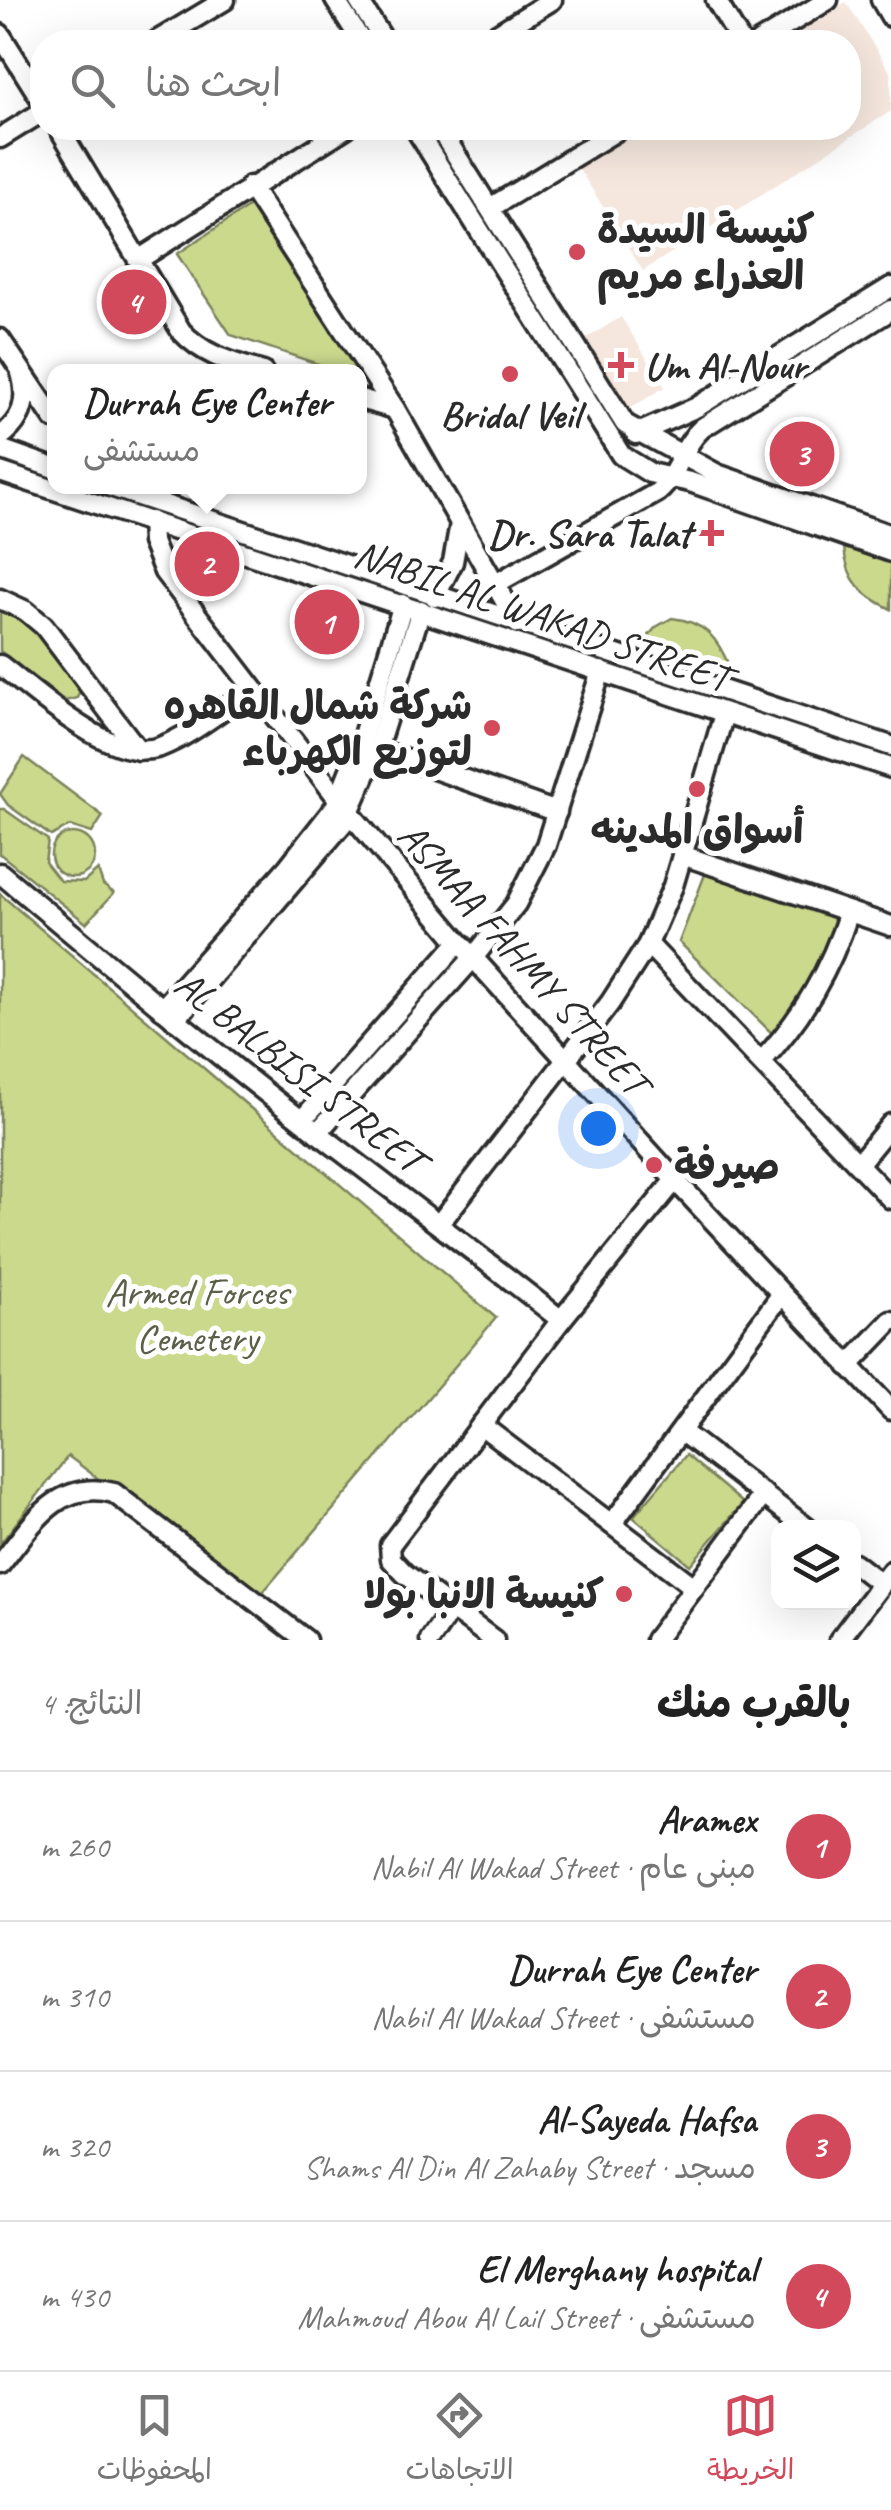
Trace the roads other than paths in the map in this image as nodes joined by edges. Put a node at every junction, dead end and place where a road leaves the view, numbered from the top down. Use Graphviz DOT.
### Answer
graph roads {
  1 [pos="225,0"];
  2 [pos="335,0"];
  3 [pos="358,0"];
  4 [pos="551,0"];
  5 [pos="716,0"];
  6 [pos="828,0"];
  7 [pos="881,0"];
  8 [pos="891,16"];
  9 [pos="175,30"];
  10 [pos="354,30"];
  11 [pos="377,30"];
  12 [pos="503,30"];
  13 [pos="734,30"];
  14 [pos="779,30"];
  15 [pos="0,34"];
  16 [pos="30,82"];
  17 [pos="30,119"];
  18 [pos="0,138"];
  19 [pos="66,140"];
  20 [pos="326,140"];
  21 [pos="422,140"];
  22 [pos="447,140"];
  23 [pos="601,140"];
  24 [pos="250,186"];
  25 [pos="490,208"];
  26 [pos="138,260"];
  27 [pos="891,287"];
  28 [pos="891,310"];
  29 [pos="0,339"];
  30 [pos="237,364"];
  31 [pos="366,364"];
  32 [pos="367,365"];
  33 [pos="21,372"];
  34 [pos="367,400"];
  35 [pos="395,408"];
  36 [pos="47,409"];
  37 [pos="638,433"];
  38 [pos="0,437"];
  39 [pos="0,448"];
  40 [pos="682,454"];
  41 [pos="624,458"];
  42 [pos="47,465"];
  43 [pos="0,472"];
  44 [pos="672,478"];
  45 [pos="47,487"];
  46 [pos="68,494"];
  47 [pos="129,494"];
  48 [pos="151,521"];
  49 [pos="460,523"];
  50 [pos="891,535"];
  51 [pos="891,552"];
  52 [pos="497,584"];
  53 [pos="0,599"];
  54 [pos="420,603"];
  55 [pos="518,624"];
  56 [pos="0,666"];
  57 [pos="601,672"];
  58 [pos="252,690"];
  59 [pos="102,702"];
  60 [pos="724,714"];
  61 [pos="80,725"];
  62 [pos="862,737"];
  63 [pos="891,746"];
  64 [pos="377,749"];
  65 [pos="138,750"];
  66 [pos="855,756"];
  67 [pos="891,768"];
  68 [pos="344,807"];
  69 [pos="558,812"];
  70 [pos="682,856"];
  71 [pos="0,873"];
  72 [pos="848,912"];
  73 [pos="891,926"];
  74 [pos="459,942"];
  75 [pos="648,944"];
  76 [pos="473,958"];
  77 [pos="169,1015"];
  78 [pos="566,1060"];
  79 [pos="761,1062"];
  80 [pos="302,1120"];
  81 [pos="891,1124"];
  82 [pos="318,1132"];
  83 [pos="859,1164"];
  84 [pos="675,1180"];
  85 [pos="891,1199"];
  86 [pos="440,1224"];
  87 [pos="781,1295"];
  88 [pos="560,1320"];
  89 [pos="891,1321"];
  90 [pos="848,1366"];
  91 [pos="891,1410"];
  92 [pos="481,1425"];
  93 [pos="682,1432"];
  94 [pos="764,1494"];
  95 [pos="797,1520"];
  96 [pos="612,1524"];
  97 [pos="0,1564"];
  98 [pos="861,1566"];
  99 [pos="886,1578"];
  100 [pos="694,1587"];
  101 [pos="452,1608"];
  102 [pos="306,1640"];
  103 [pos="430,1640"];
  104 [pos="494,1640"];
  105 [pos="654,1640"];
  106 [pos="838,1640"];
  1 -- 9 [label="street"];
  2 -- 10 [label="street"];
  3 -- 11 [label="street"];
  4 -- 12 [label="street"];
  5 -- 13 [label="street"];
  6 -- 14 [label="street"];
  7 -- 8 [label="street"];
  15 -- 16 [label="street"];
  17 -- 18 [label="street"];
  19 -- 26 [label="street"];
  20 -- 24 [label="street"];
  21 -- 41 [label="street"];
  22 -- 25 [label="street"];
  23 -- 25 [label="street"];
  24 -- 26 [label="street"];
  24 -- 31 [label="street"];
  25 -- 37 [label="street"];
  26 -- 30 [label="street"];
  27 -- 37 [label="street"];
  28 -- 40 [label="street"];
  29 -- 33 [label="street"];
  32 -- 35 [label="street"];
  33 -- 36 [label="street"];
  33 -- 38 [label="street"];
  34 -- 35 [label="street"];
  35 -- 49 [label="street"];
  37 -- 40 [label="street"];
  37 -- 41 [label="street"];
  39 -- 42 [label="street"];
  40 -- 44 [label="street"];
  40 -- 50 [label="street"];
  41 -- 44 [label="street"];
  43 -- 45 [label="street, NABIL AL WAKAD STREET"];
  44 -- 51 [label="street"];
  44 -- 52 [label="street"];
  46 -- 48 [label="street, NABIL AL WAKAD STREET"];
  47 -- 54 [label="street, NABIL AL WAKAD STREET"];
  48 -- 54 [label="street, NABIL AL WAKAD STREET"];
  48 -- 58 [label="street, ASMAA FAHMY STREET"];
  49 -- 52 [label="street"];
  49 -- 54 [label="street"];
  52 -- 55 [label="street"];
  53 -- 59 [label="street"];
  54 -- 55 [label="street, NABIL AL WAKAD STREET"];
  54 -- 57 [label="street, NABIL AL WAKAD STREET"];
  54 -- 64 [label="street"];
  54 -- 68 [label="street"];
  55 -- 62 [label="street, NABIL AL WAKAD STREET"];
  56 -- 61 [label="street"];
  57 -- 60 [label="street, NABIL AL WAKAD STREET"];
  57 -- 69 [label="street"];
  58 -- 65 [label="street"];
  58 -- 68 [label="street, ASMAA FAHMY STREET"];
  59 -- 61 [label="street"];
  59 -- 65 [label="street"];
  60 -- 66 [label="street, NABIL AL WAKAD STREET"];
  60 -- 70 [label="street"];
  61 -- 65 [label="street"];
  62 -- 63 [label="street, NABIL AL WAKAD STREET"];
  62 -- 66 [label="street"];
  64 -- 68 [label="street"];
  64 -- 69 [label="street"];
  66 -- 67 [label="street, NABIL AL WAKAD STREET"];
  68 -- 74 [label="street, ASMAA FAHMY STREET"];
  68 -- 77 [label="street"];
  69 -- 76 [label="street"];
  70 -- 72 [label="street"];
  70 -- 75 [label="street"];
  71 -- 77 [label="street, AL BALBISI STREET"];
  72 -- 73 [label="street"];
  72 -- 79 [label="street"];
  74 -- 76 [label="street, ASMAA FAHMY STREET"];
  74 -- 80 [label="street"];
  75 -- 78 [label="street"];
  75 -- 79 [label="street"];
  76 -- 78 [label="street, ASMAA FAHMY STREET"];
  76 -- 82 [label="street"];
  77 -- 80 [label="street, AL BALBISI STREET"];
  78 -- 84 [label="street, ASMAA FAHMY STREET"];
  78 -- 86 [label="street"];
  79 -- 83 [label="street"];
  80 -- 82 [label="street, AL BALBISI STREET"];
  81 -- 83 [label="street"];
  82 -- 86 [label="street, AL BALBISI STREET"];
  83 -- 85 [label="street"];
  84 -- 87 [label="street, ASMAA FAHMY STREET"];
  84 -- 88 [label="street"];
  86 -- 88 [label="street, AL BALBISI STREET"];
  87 -- 90 [label="street, ASMAA FAHMY STREET"];
  87 -- 93 [label="street"];
  88 -- 92 [label="street"];
  89 -- 90 [label="street"];
  90 -- 91 [label="street, ASMAA FAHMY STREET"];
  92 -- 96 [label="street"];
  92 -- 101 [label="street"];
  93 -- 94 [label="street"];
  93 -- 96 [label="street"];
  94 -- 95 [label="street"];
  94 -- 100 [label="street"];
  96 -- 100 [label="street"];
  97 -- 102 [label="street"];
  98 -- 99 [label="street"];
  99 -- 106 [label="street"];
  100 -- 105 [label="street"];
  101 -- 103 [label="street"];
  101 -- 104 [label="street"];
}
